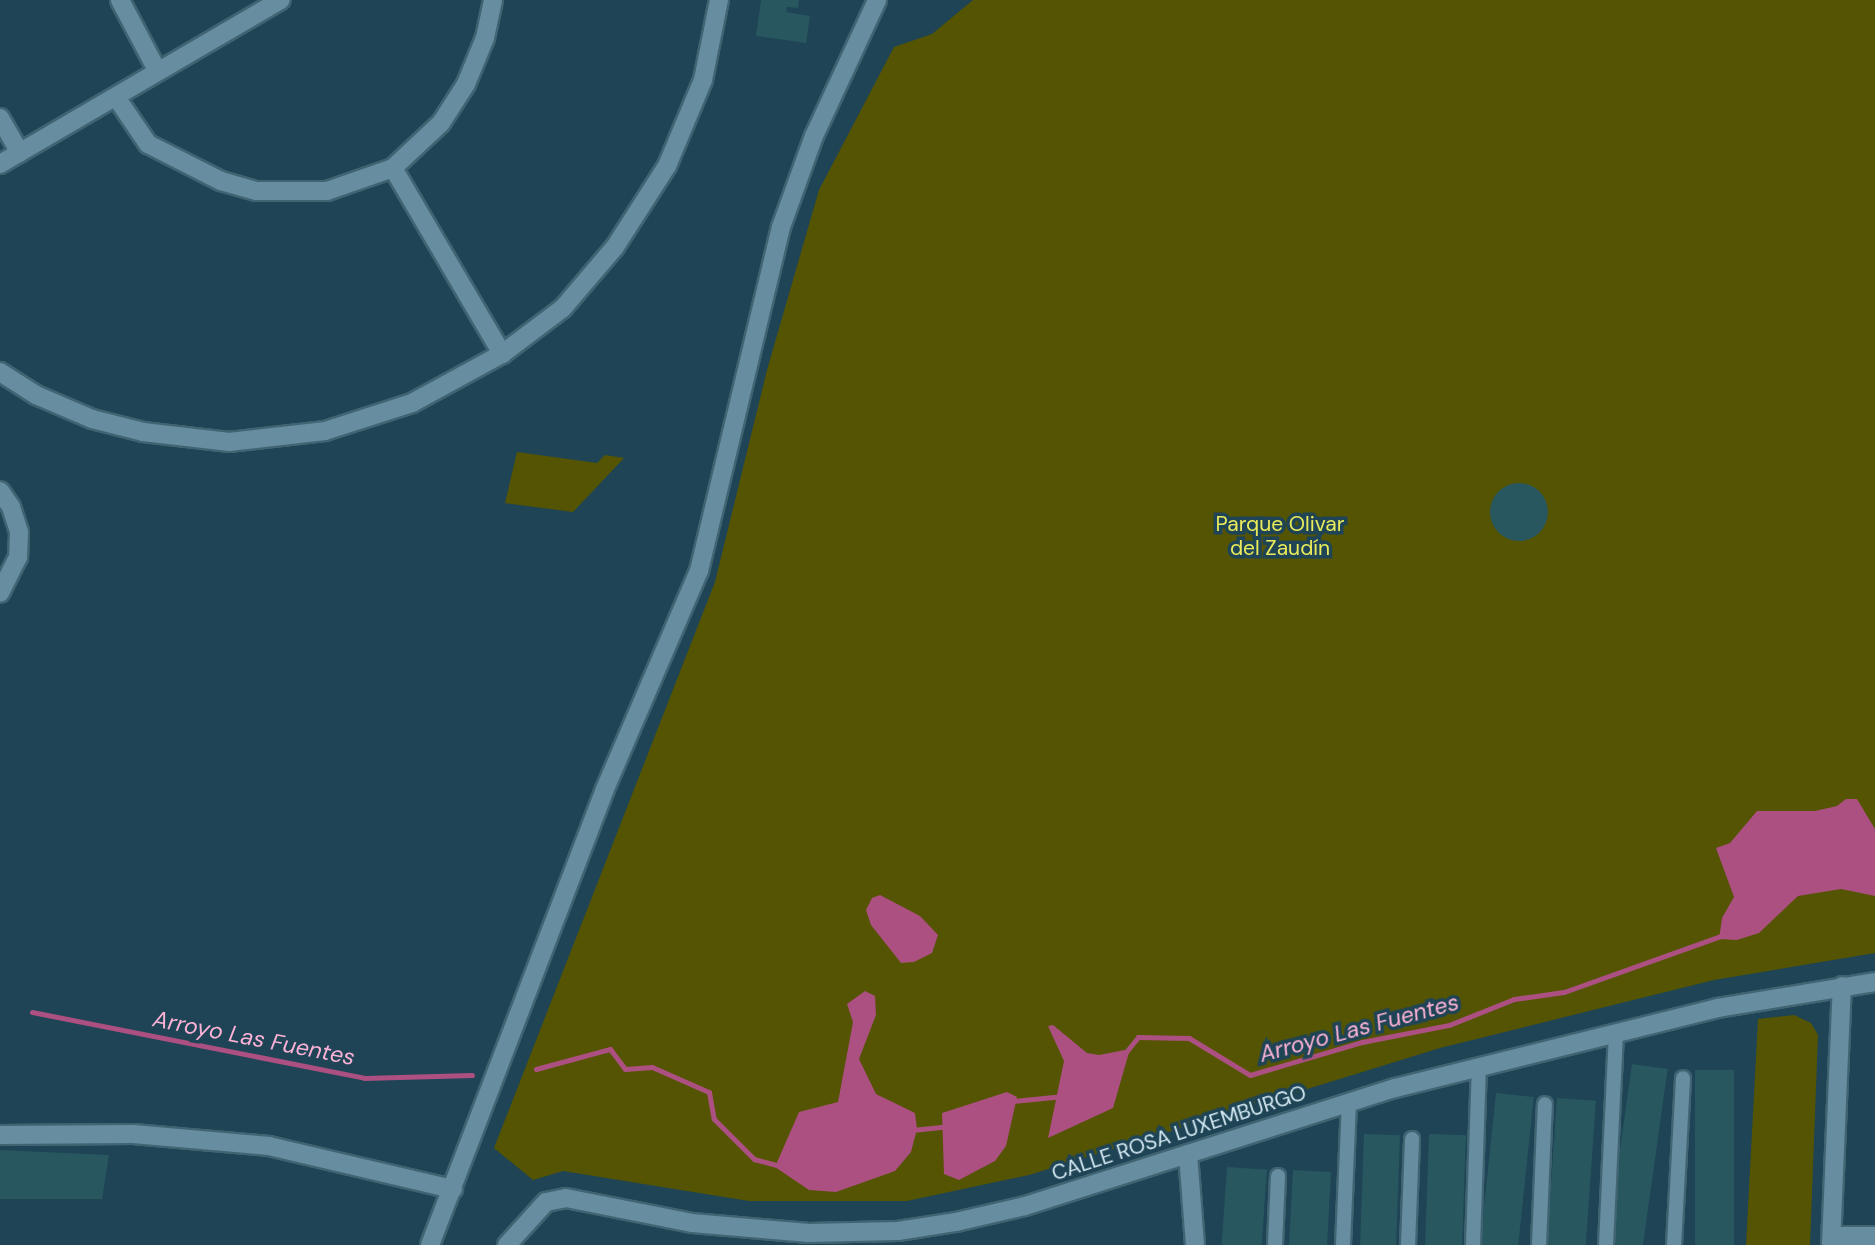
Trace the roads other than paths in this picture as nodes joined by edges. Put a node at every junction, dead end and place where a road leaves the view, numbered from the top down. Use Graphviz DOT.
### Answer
graph roads {
  1 [pos="120,0"];
  2 [pos="282,0"];
  3 [pos="493,0"];
  4 [pos="719,0"];
  5 [pos="877,0"];
  6 [pos="158,72"];
  7 [pos="116,97"];
  8 [pos="0,118"];
  9 [pos="20,153"];
  10 [pos="0,164"];
  11 [pos="393,168"];
  12 [pos="502,355"];
  13 [pos="0,373"];
  14 [pos="0,491"];
  15 [pos="0,593"];
  16 [pos="1875,982"];
  17 [pos="1842,986"];
  18 [pos="1616,1032"];
  19 [pos="1479,1066"];
  20 [pos="1683,1078"];
  21 [pos="1349,1102"];
  22 [pos="1545,1104"];
  23 [pos="0,1135"];
  24 [pos="1412,1139"];
  25 [pos="1188,1154"];
  26 [pos="1278,1176"];
  27 [pos="453,1189"];
  28 [pos="1875,1236"];
  29 [pos="866,1238"];
  30 [pos="1831,1240"];
  31 [pos="430,1245"];
  32 [pos="507,1245"];
  33 [pos="1195,1245"];
  34 [pos="1275,1245"];
  35 [pos="1343,1245"];
  36 [pos="1408,1245"];
  37 [pos="1473,1245"];
  38 [pos="1539,1245"];
  39 [pos="1606,1245"];
  40 [pos="1674,1245"];
  1 -- 6 [label="street"];
  2 -- 6 [label="street"];
  3 -- 11 [label="street"];
  4 -- 12 [label="street"];
  5 -- 27 [label="street"];
  6 -- 7 [label="street"];
  7 -- 9 [label="street"];
  7 -- 11 [label="street"];
  8 -- 9 [label="street"];
  9 -- 10 [label="street"];
  11 -- 12 [label="street"];
  12 -- 13 [label="street"];
  14 -- 15 [label="street"];
  16 -- 17 [label="street, CALLE ROSA LUXEMBURGO"];
  17 -- 18 [label="street, CALLE ROSA LUXEMBURGO"];
  17 -- 30 [label="street"];
  18 -- 19 [label="street, CALLE ROSA LUXEMBURGO"];
  18 -- 39 [label="street"];
  19 -- 21 [label="street, CALLE ROSA LUXEMBURGO"];
  19 -- 37 [label="street"];
  20 -- 40 [label="street"];
  21 -- 25 [label="street, CALLE ROSA LUXEMBURGO"];
  21 -- 35 [label="street"];
  22 -- 38 [label="street"];
  23 -- 27 [label="street"];
  24 -- 36 [label="street"];
  25 -- 29 [label="street, CALLE ROSA LUXEMBURGO"];
  25 -- 33 [label="street"];
  26 -- 34 [label="street"];
  27 -- 31 [label="street"];
  28 -- 30 [label="street"];
  29 -- 32 [label="street, CALLE ROSA LUXEMBURGO"];
}
